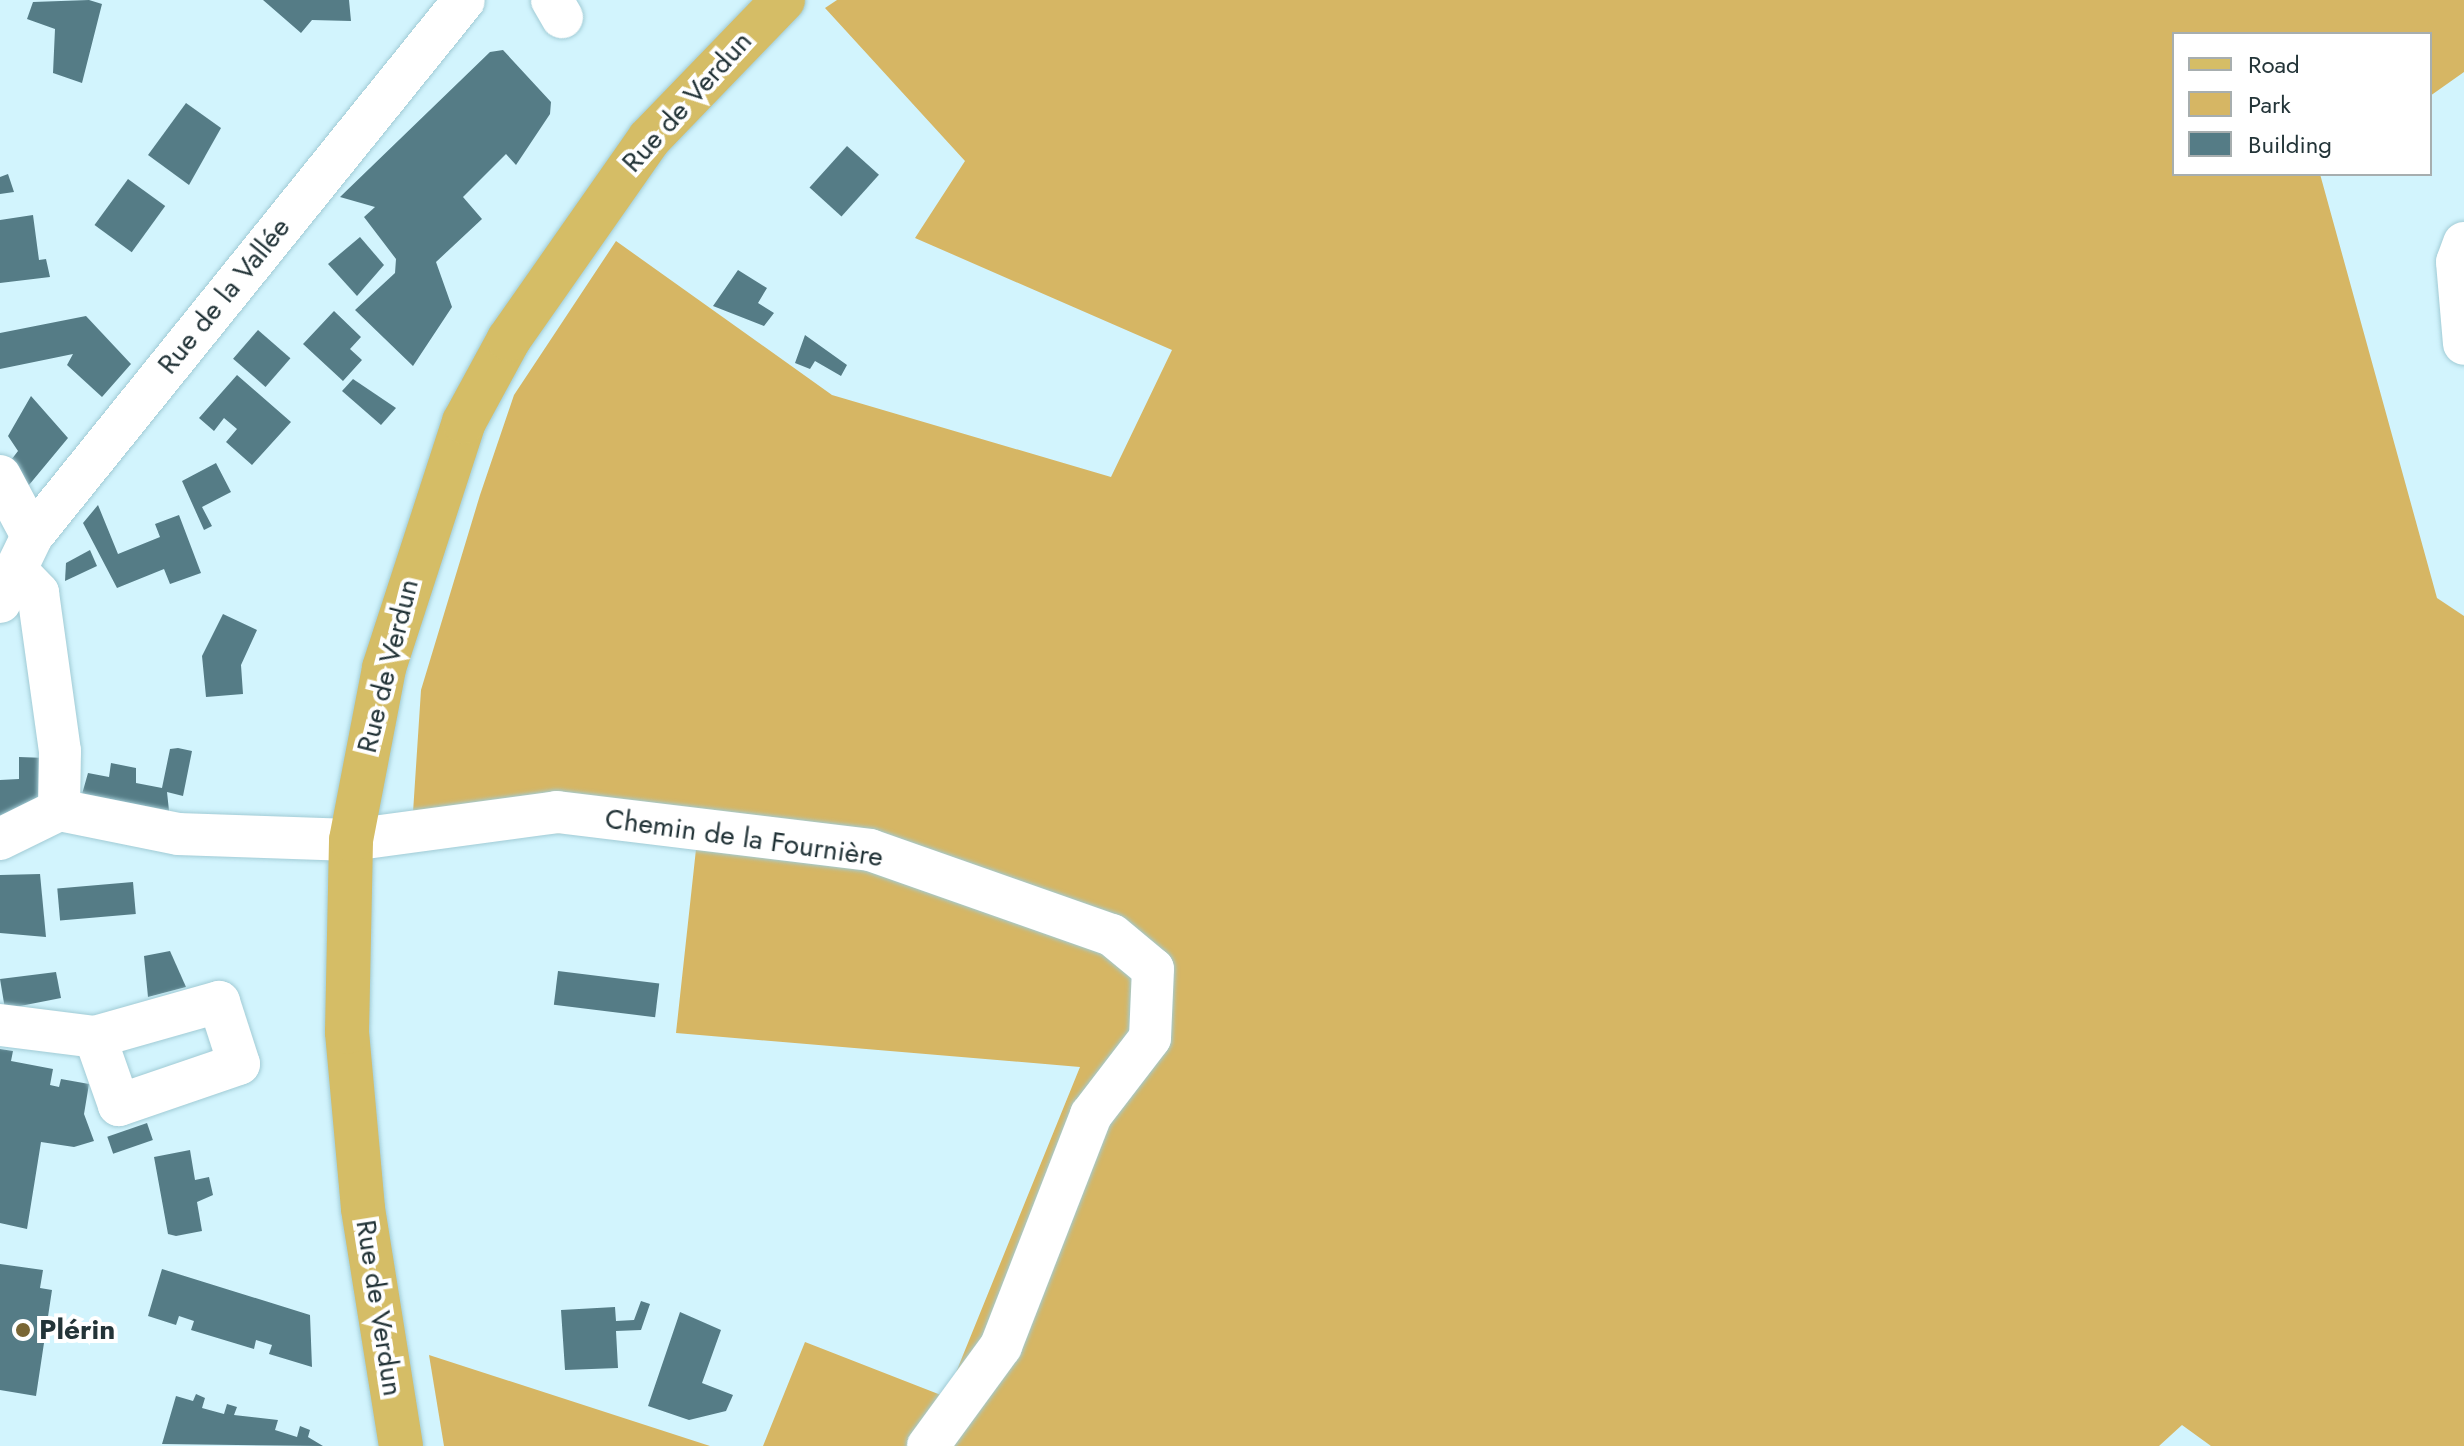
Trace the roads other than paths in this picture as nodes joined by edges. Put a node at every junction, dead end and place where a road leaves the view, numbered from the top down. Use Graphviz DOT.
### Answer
graph roads {
  1 [pos="464,0"];
  2 [pos="783,0"];
  3 [pos="2464,243"];
  4 [pos="2464,344"];
  5 [pos="0,476"];
  6 [pos="16,569"];
  7 [pos="59,810"];
  8 [pos="0,839"];
  9 [pos="351,840"];
  10 [pos="0,1025"];
  11 [pos="95,1037"];
  12 [pos="401,1446"];
  13 [pos="928,1446"];
  1 -- 6 [label="street, Rue de la Vallée"];
  2 -- 9 [label="main road, Rue de Verdun"];
  3 -- 4 [label="street"];
  5 -- 6 [label="street"];
  6 -- 7 [label="street"];
  7 -- 8 [label="street"];
  7 -- 9 [label="street"];
  9 -- 12 [label="main road, Rue de Verdun"];
  9 -- 13 [label="street, Chemin de la Fournière"];
  10 -- 11 [label="street"];
}
